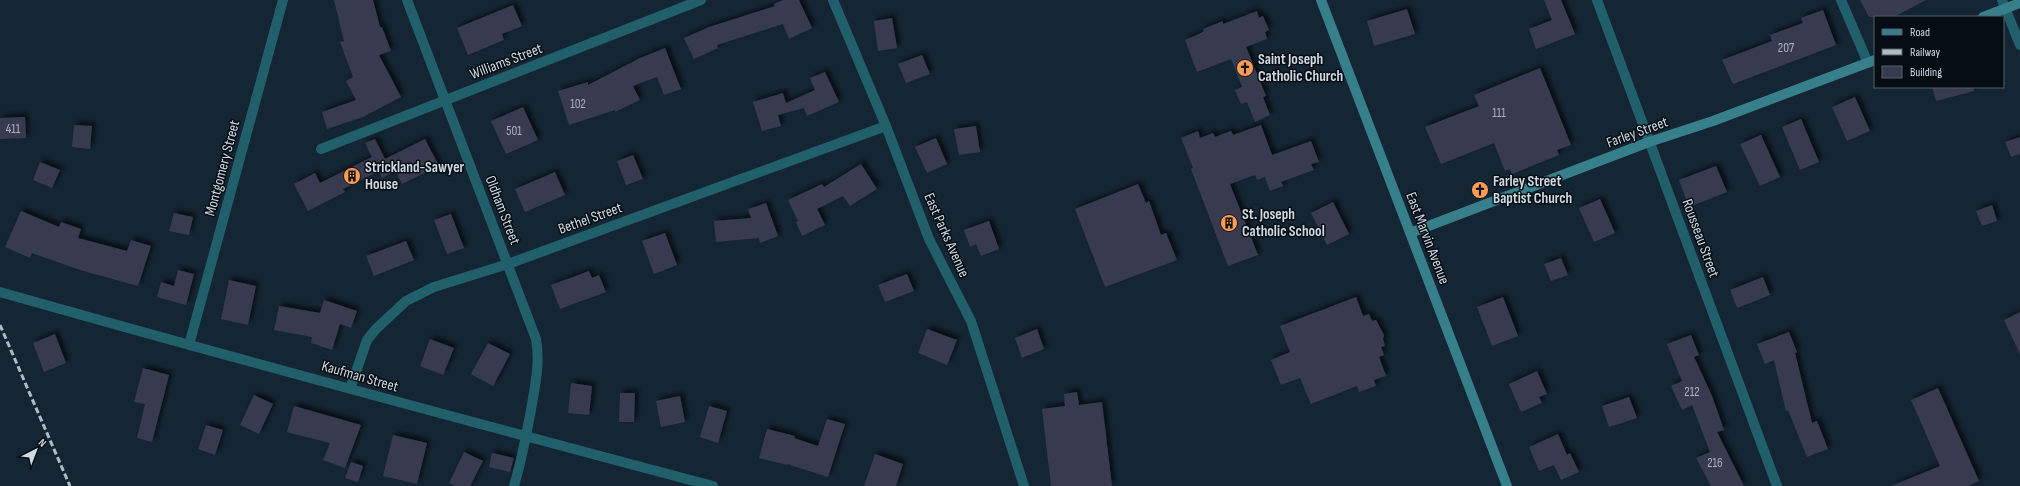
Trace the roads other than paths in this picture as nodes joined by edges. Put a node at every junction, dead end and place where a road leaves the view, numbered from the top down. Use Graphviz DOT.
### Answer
graph roads {
  1 [pos="283,0"];
  2 [pos="407,0"];
  3 [pos="701,0"];
  4 [pos="833,0"];
  5 [pos="1322,0"];
  6 [pos="1597,0"];
  7 [pos="1841,0"];
  8 [pos="2020,3"];
  9 [pos="2003,4"];
  10 [pos="1985,16"];
  11 [pos="2020,45"];
  12 [pos="1871,62"];
  13 [pos="446,101"];
  14 [pos="886,126"];
  15 [pos="1649,142"];
  16 [pos="321,149"];
  17 [pos="1410,233"];
  18 [pos="508,264"];
  19 [pos="0,292"];
  20 [pos="189,345"];
  21 [pos="350,389"];
  22 [pos="526,436"];
  23 [pos="514,486"];
  24 [pos="713,486"];
  25 [pos="1024,486"];
  26 [pos="1507,486"];
  27 [pos="1777,486"];
  1 -- 20 [label="street, Montgomery Street"];
  2 -- 13 [label="street, Oldham Street"];
  3 -- 13 [label="street, Williams Street"];
  4 -- 14 [label="street, East Parks Avenue"];
  5 -- 17 [label="street, East Marvin Avenue"];
  6 -- 15 [label="street, Rousseau Street"];
  7 -- 12 [label="street"];
  8 -- 9 [label="street"];
  9 -- 10 [label="street"];
  9 -- 11 [label="street"];
  12 -- 15 [label="street, Farley Street"];
  13 -- 16 [label="street, Williams Street"];
  13 -- 18 [label="street, Oldham Street"];
  14 -- 18 [label="street, Bethel Street"];
  14 -- 25 [label="street, East Parks Avenue"];
  15 -- 17 [label="street, Farley Street"];
  15 -- 27 [label="street, Rousseau Street"];
  17 -- 26 [label="street, East Marvin Avenue"];
  18 -- 21 [label="street, Bethel Street"];
  18 -- 22 [label="street, Oldham Street"];
  19 -- 20 [label="street, Kaufman Street"];
  20 -- 21 [label="street, Kaufman Street"];
  21 -- 22 [label="street, Kaufman Street"];
  22 -- 23 [label="street, Oldham Street"];
  22 -- 24 [label="street, Kaufman Street"];
}
